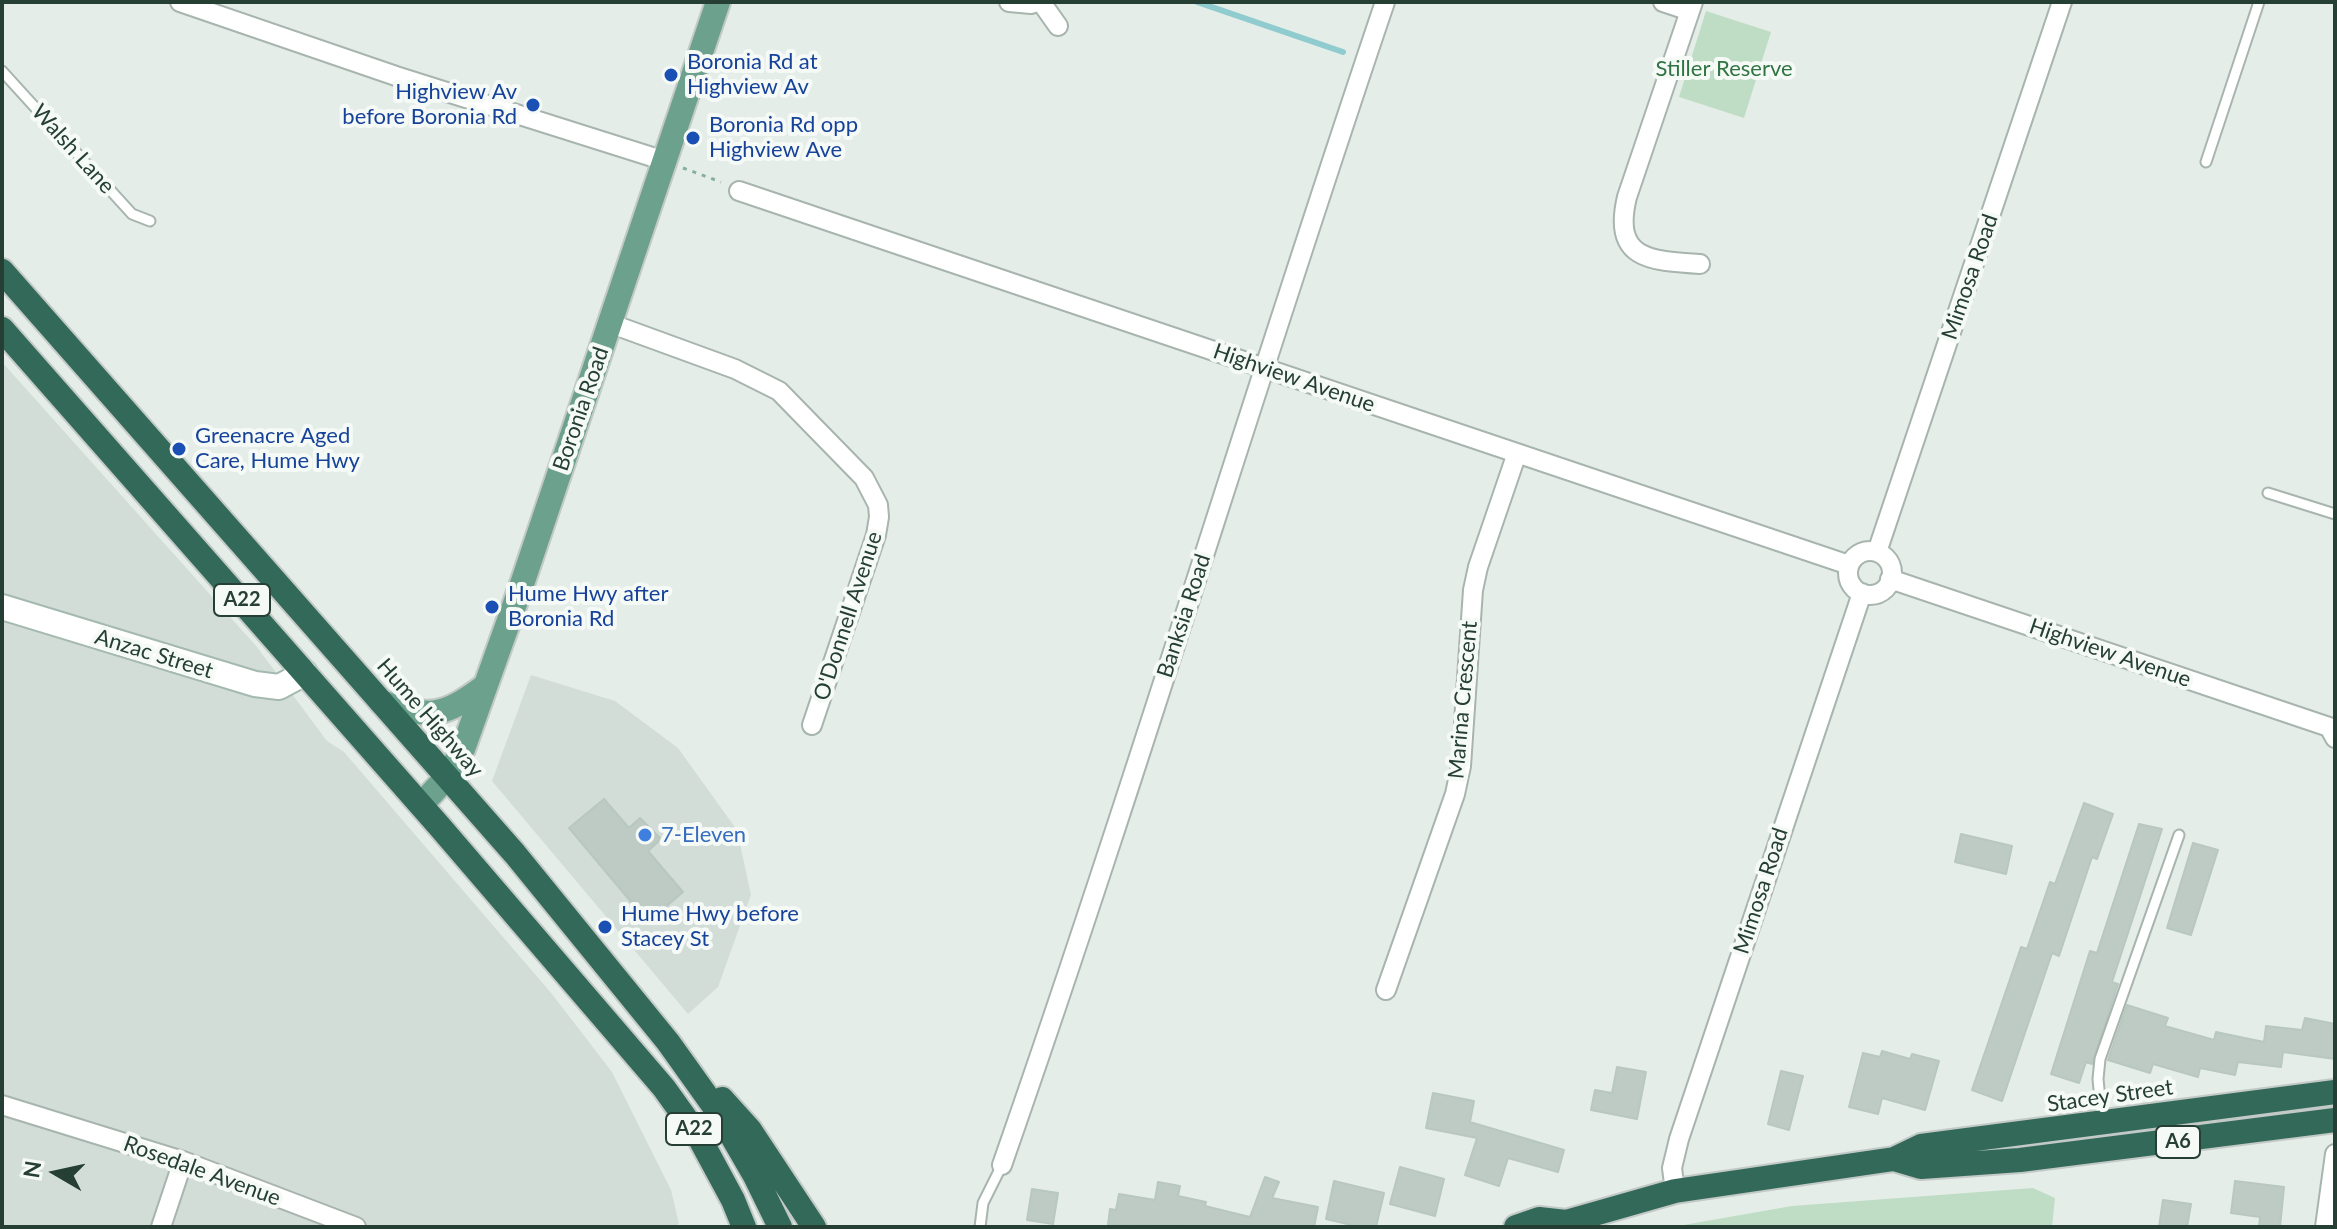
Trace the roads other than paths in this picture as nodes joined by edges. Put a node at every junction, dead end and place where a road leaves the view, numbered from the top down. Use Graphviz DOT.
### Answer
graph roads {
  1 [pos="180,2"];
  2 [pos="718,2"];
  3 [pos="1009,2"];
  4 [pos="1039,2"];
  5 [pos="1385,2"];
  6 [pos="1663,2"];
  7 [pos="2062,2"];
  8 [pos="2259,2"];
  9 [pos="1691,6"];
  10 [pos="1058,26"];
  11 [pos="2,71"];
  12 [pos="665,161"];
  13 [pos="2206,162"];
  14 [pos="739,191"];
  15 [pos="150,221"];
  16 [pos="1700,264"];
  17 [pos="2,271"];
  18 [pos="609,323"];
  19 [pos="2,329"];
  20 [pos="1265,368"];
  21 [pos="1517,453"];
  22 [pos="2268,493"];
  23 [pos="2335,514"];
  24 [pos="1877,552"];
  25 [pos="1849,565"];
  26 [pos="1890,579"];
  27 [pos="1862,593"];
  28 [pos="2,607"];
  29 [pos="305,673"];
  30 [pos="485,686"];
  31 [pos="381,702"];
  32 [pos="812,725"];
  33 [pos="2333,729"];
  34 [pos="447,777"];
  35 [pos="421,805"];
  36 [pos="2179,835"];
  37 [pos="1386,990"];
  38 [pos="668,1042"];
  39 [pos="2335,1092"];
  40 [pos="2,1105"];
  41 [pos="2335,1120"];
  42 [pos="2102,1124"];
  43 [pos="2335,1154"];
  44 [pos="1894,1159"];
  45 [pos="183,1161"];
  46 [pos="1002,1165"];
  47 [pos="1675,1191"];
  48 [pos="1563,1224"];
  49 [pos="1514,1226"];
  50 [pos="161,1227"];
  51 [pos="356,1227"];
  52 [pos="744,1227"];
  53 [pos="780,1227"];
  54 [pos="814,1227"];
  55 [pos="980,1227"];
  56 [pos="2325,1227"];
  1 -- 12 [label="street"];
  2 -- 12 [label="main road, Boronia Road"];
  3 -- 4 [label="street"];
  4 -- 10 [label="street"];
  5 -- 20 [label="street, Banksia Road"];
  6 -- 9 [label="street"];
  7 -- 24 [label="street, Mimosa Road"];
  8 -- 13 [label="lane"];
  9 -- 16 [label="street"];
  11 -- 15 [label="lane, Walsh Lane"];
  12 -- 18 [label="main road, Boronia Road"];
  14 -- 20 [label="street, Highview Avenue"];
  17 -- 31 [label="highway, Hume Highway / A22"];
  18 -- 30 [label="main road, Boronia Road"];
  18 -- 32 [label="street, O'Donnell Avenue"];
  19 -- 29 [label="highway, A22"];
  20 -- 21 [label="street, Highview Avenue"];
  20 -- 46 [label="street, Banksia Road"];
  21 -- 25 [label="street, Highview Avenue"];
  21 -- 37 [label="street, Marina Crescent"];
  22 -- 23 [label="lane"];
  24 -- 25 [label="street"];
  24 -- 26 [label="street"];
  25 -- 27 [label="street"];
  26 -- 27 [label="street"];
  26 -- 33 [label="street, Highview Avenue"];
  27 -- 47 [label="street, Mimosa Road"];
  28 -- 29 [label="street, Anzac Street"];
  29 -- 35 [label="highway, A22"];
  30 -- 31 [label="main road"];
  30 -- 34 [label="main road, Boronia Road"];
  31 -- 34 [label="highway, Hume Highway / A22"];
  34 -- 35 [label="main road, Boronia Road"];
  34 -- 38 [label="highway, Hume Highway / A22"];
  35 -- 52 [label="highway, A22"];
  36 -- 42 [label="lane"];
  38 -- 53 [label="highway, Hume Highway / A22"];
  38 -- 54 [label="highway"];
  39 -- 42 [label="highway, Stacey Street / A6"];
  40 -- 45 [label="street, Rosedale Avenue"];
  41 -- 44 [label="highway, Stacey Street / A6"];
  42 -- 44 [label="highway, Stacey Street / A6"];
  43 -- 56 [label="street"];
  44 -- 47 [label="highway, Stacey Street / A6"];
  45 -- 50 [label="street"];
  45 -- 51 [label="street, Rosedale Avenue"];
  46 -- 55 [label="lane, Banksia Road"];
  47 -- 48 [label="highway, Stacey Street / A6"];
  48 -- 49 [label="highway, Stacey Street / A6"];
}
